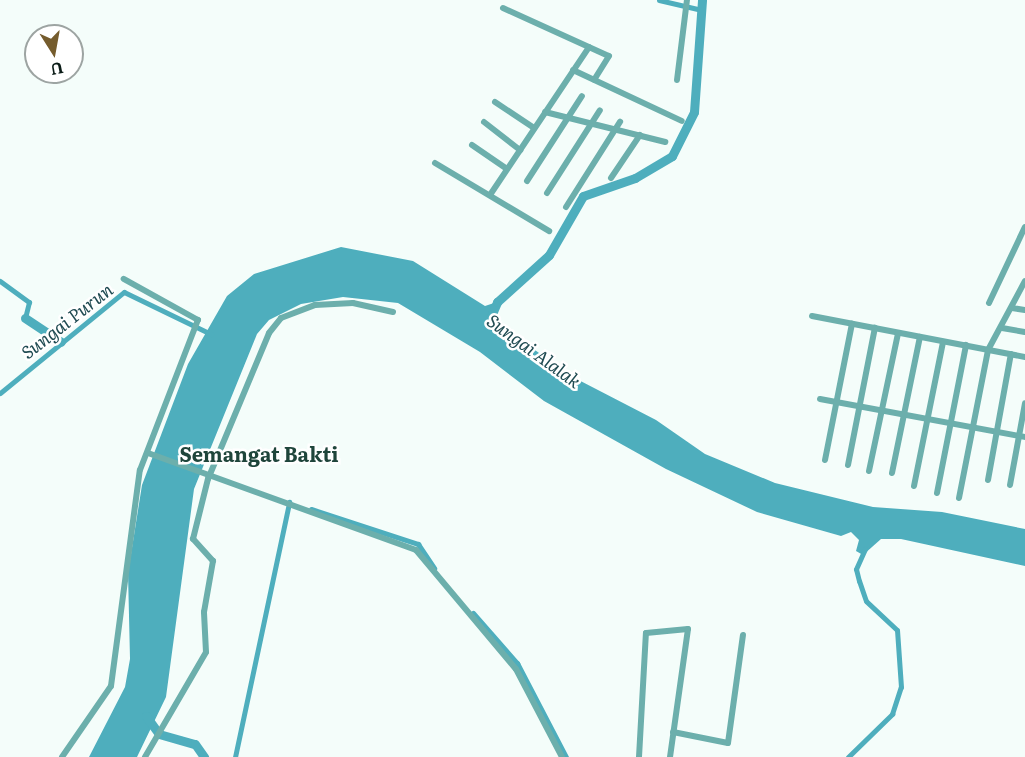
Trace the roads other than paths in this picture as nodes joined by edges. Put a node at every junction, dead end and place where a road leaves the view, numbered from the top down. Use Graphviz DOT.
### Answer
graph roads {
  1 [pos="687,0"];
  2 [pos="503,8"];
  3 [pos="589,47"];
  4 [pos="573,70"];
  5 [pos="594,80"];
  6 [pos="677,80"];
  7 [pos="582,96"];
  8 [pos="495,102"];
  9 [pos="600,110"];
  10 [pos="545,112"];
  11 [pos="682,121"];
  12 [pos="484,122"];
  13 [pos="620,122"];
  14 [pos="534,128"];
  15 [pos="640,135"];
  16 [pos="665,142"];
  17 [pos="471,145"];
  18 [pos="520,150"];
  19 [pos="435,164"];
  20 [pos="507,169"];
  21 [pos="611,178"];
  22 [pos="528,181"];
  23 [pos="547,193"];
  24 [pos="489,195"];
  25 [pos="566,207"];
  26 [pos="1025,227"];
  27 [pos="549,231"];
  28 [pos="124,279"];
  29 [pos="1024,285"];
  30 [pos="989,303"];
  31 [pos="1012,308"];
  32 [pos="387,310"];
  33 [pos="1025,310"];
  34 [pos="812,316"];
  35 [pos="852,324"];
  36 [pos="875,328"];
  37 [pos="1002,328"];
  38 [pos="1025,332"];
  39 [pos="898,333"];
  40 [pos="920,337"];
  41 [pos="943,342"];
  42 [pos="966,345"];
  43 [pos="988,350"];
  44 [pos="1011,354"];
  45 [pos="1025,357"];
  46 [pos="820,399"];
  47 [pos="837,402"];
  48 [pos="1025,404"];
  49 [pos="860,405"];
  50 [pos="882,410"];
  51 [pos="904,414"];
  52 [pos="927,418"];
  53 [pos="950,423"];
  54 [pos="973,428"];
  55 [pos="997,432"];
  56 [pos="1022,437"];
  57 [pos="148,455"];
  58 [pos="825,460"];
  59 [pos="848,465"];
  60 [pos="869,471"];
  61 [pos="892,473"];
  62 [pos="205,478"];
  63 [pos="988,480"];
  64 [pos="1010,485"];
  65 [pos="914,486"];
  66 [pos="937,493"];
  67 [pos="959,498"];
  68 [pos="743,635"];
  69 [pos="673,732"];
  70 [pos="62,757"];
  71 [pos="145,757"];
  72 [pos="562,757"];
  73 [pos="639,757"];
  74 [pos="670,757"];
  1 -- 6 [label="street"];
  2 -- 3 [label="street"];
  3 -- 4 [label="street"];
  3 -- 5 [label="street"];
  4 -- 5 [label="street"];
  4 -- 10 [label="street"];
  5 -- 11 [label="street"];
  7 -- 22 [label="street"];
  8 -- 14 [label="street"];
  9 -- 23 [label="street"];
  10 -- 14 [label="street"];
  10 -- 15 [label="street"];
  12 -- 18 [label="street"];
  13 -- 25 [label="street"];
  14 -- 18 [label="street"];
  15 -- 16 [label="street"];
  15 -- 21 [label="street"];
  17 -- 20 [label="street"];
  18 -- 20 [label="street"];
  19 -- 24 [label="street"];
  20 -- 24 [label="street"];
  24 -- 27 [label="street"];
  26 -- 30 [label="street"];
  28 -- 57 [label="street"];
  29 -- 31 [label="street"];
  31 -- 33 [label="street"];
  31 -- 37 [label="street"];
  32 -- 62 [label="street"];
  34 -- 35 [label="street"];
  35 -- 36 [label="street"];
  35 -- 47 [label="street"];
  36 -- 39 [label="street"];
  36 -- 49 [label="street"];
  37 -- 38 [label="street"];
  37 -- 43 [label="street"];
  39 -- 40 [label="street"];
  39 -- 50 [label="street"];
  40 -- 41 [label="street"];
  40 -- 51 [label="street"];
  41 -- 42 [label="street"];
  41 -- 52 [label="street"];
  42 -- 43 [label="street"];
  42 -- 53 [label="street"];
  43 -- 44 [label="street"];
  43 -- 54 [label="street"];
  44 -- 45 [label="street"];
  44 -- 55 [label="street"];
  46 -- 47 [label="street"];
  47 -- 49 [label="street"];
  47 -- 58 [label="street"];
  48 -- 56 [label="street"];
  49 -- 50 [label="street"];
  49 -- 59 [label="street"];
  50 -- 51 [label="street"];
  50 -- 60 [label="street"];
  51 -- 52 [label="street"];
  51 -- 61 [label="street"];
  52 -- 53 [label="street"];
  52 -- 65 [label="street"];
  53 -- 54 [label="street"];
  53 -- 66 [label="street"];
  54 -- 55 [label="street"];
  54 -- 67 [label="street"];
  55 -- 56 [label="street"];
  55 -- 63 [label="street"];
  56 -- 64 [label="street"];
  57 -- 62 [label="street"];
  57 -- 70 [label="street"];
  62 -- 71 [label="street"];
  62 -- 72 [label="street"];
  68 -- 69 [label="street"];
  69 -- 73 [label="street"];
  69 -- 74 [label="street"];
}
